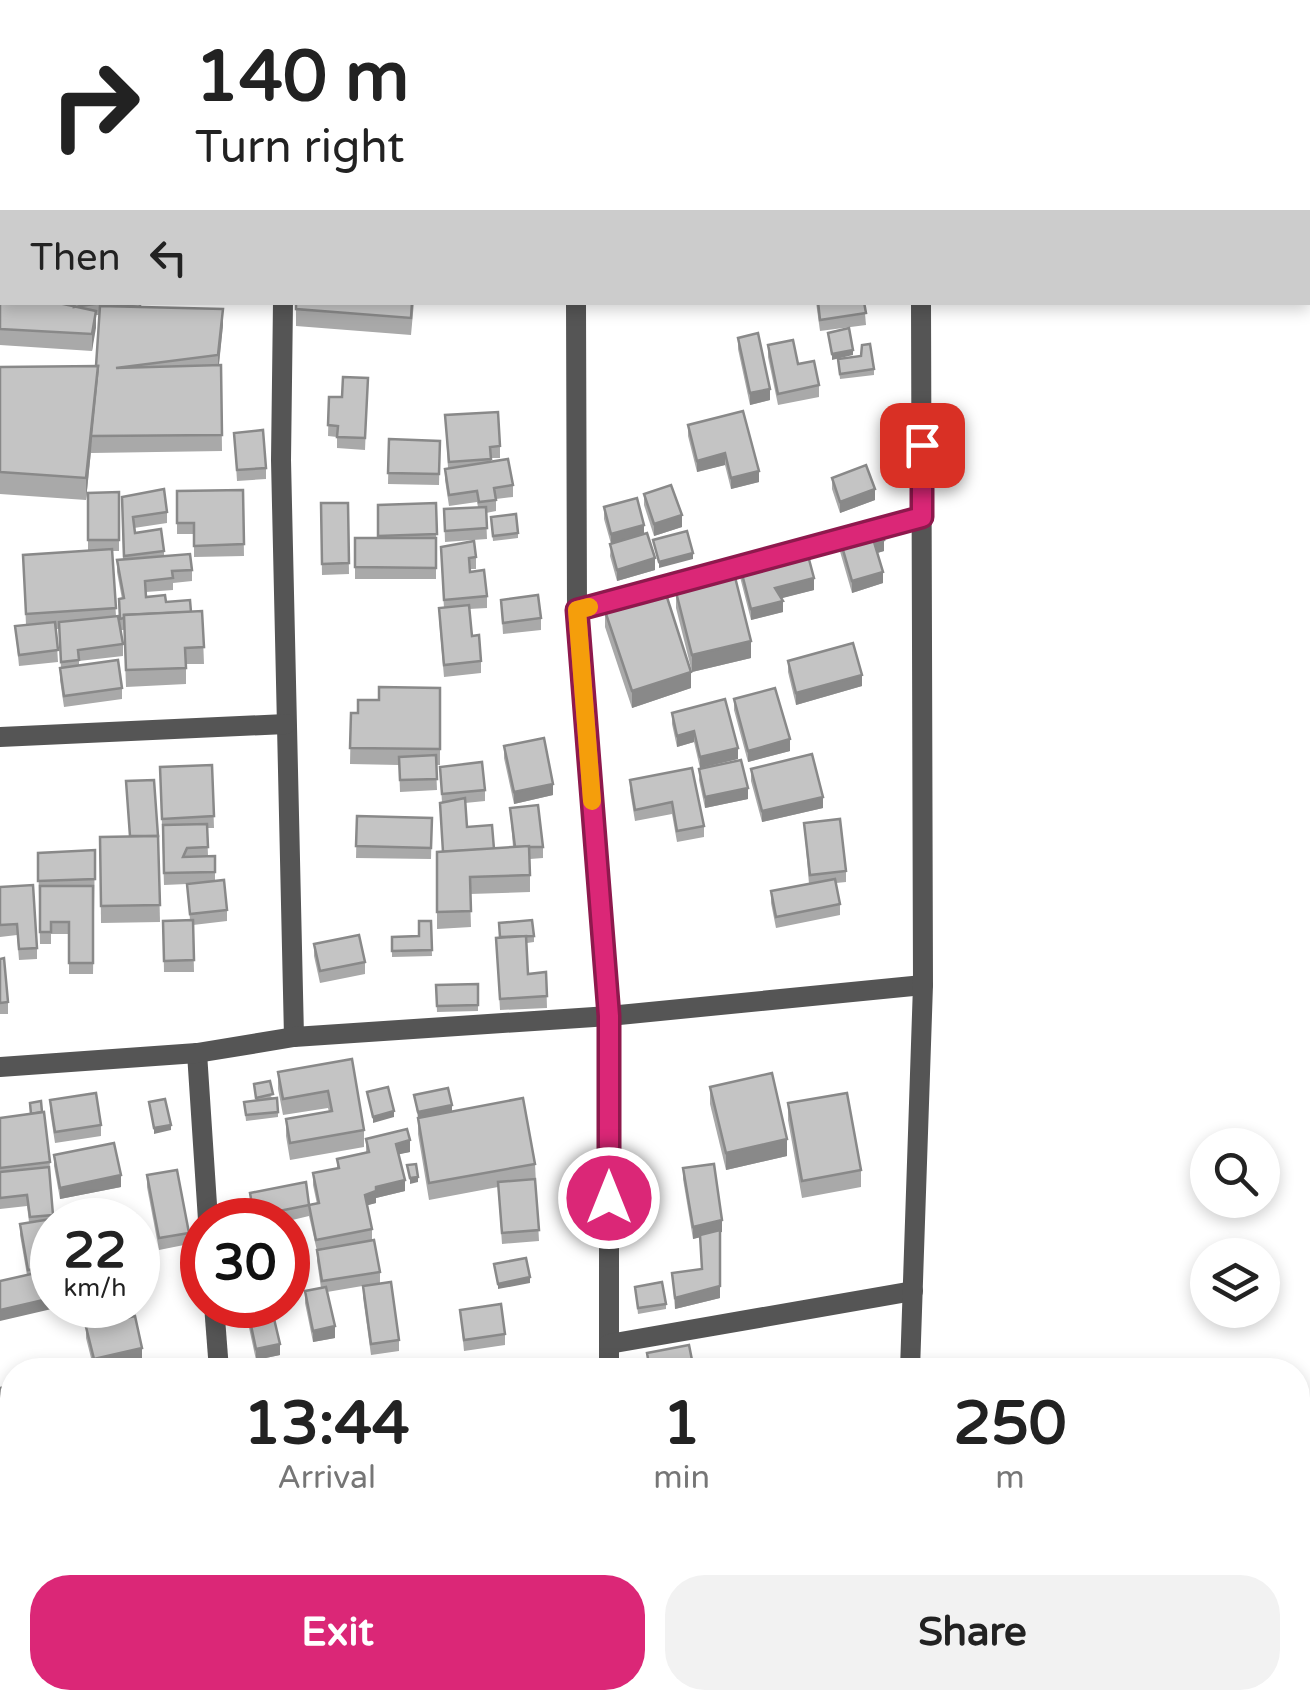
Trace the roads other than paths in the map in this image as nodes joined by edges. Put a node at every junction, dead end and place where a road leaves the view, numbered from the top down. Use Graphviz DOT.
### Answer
graph roads {
  1 [pos="283,305"];
  2 [pos="576,305"];
  3 [pos="921,305"];
  4 [pos="922,517"];
  5 [pos="577,610"];
  6 [pos="286,724"];
  7 [pos="0,737"];
  8 [pos="922,985"];
  9 [pos="609,1016"];
  10 [pos="294,1037"];
  11 [pos="197,1052"];
  12 [pos="0,1067"];
  13 [pos="207,1198"];
  14 [pos="913,1291"];
  15 [pos="215,1328"];
  16 [pos="609,1344"];
  17 [pos="217,1358"];
  18 [pos="608,1358"];
  19 [pos="910,1358"];
  1 -- 6 [label="street"];
  2 -- 5 [label="street"];
  3 -- 4 [label="street"];
  4 -- 5 [label="street"];
  4 -- 8 [label="street"];
  5 -- 9 [label="street"];
  6 -- 7 [label="street"];
  6 -- 10 [label="street"];
  8 -- 9 [label="street"];
  8 -- 14 [label="street"];
  9 -- 10 [label="street"];
  9 -- 16 [label="street"];
  10 -- 11 [label="street"];
  11 -- 12 [label="street"];
  11 -- 13 [label="street"];
  14 -- 16 [label="street"];
  14 -- 19 [label="street"];
  15 -- 17 [label="street"];
  16 -- 18 [label="street"];
}
